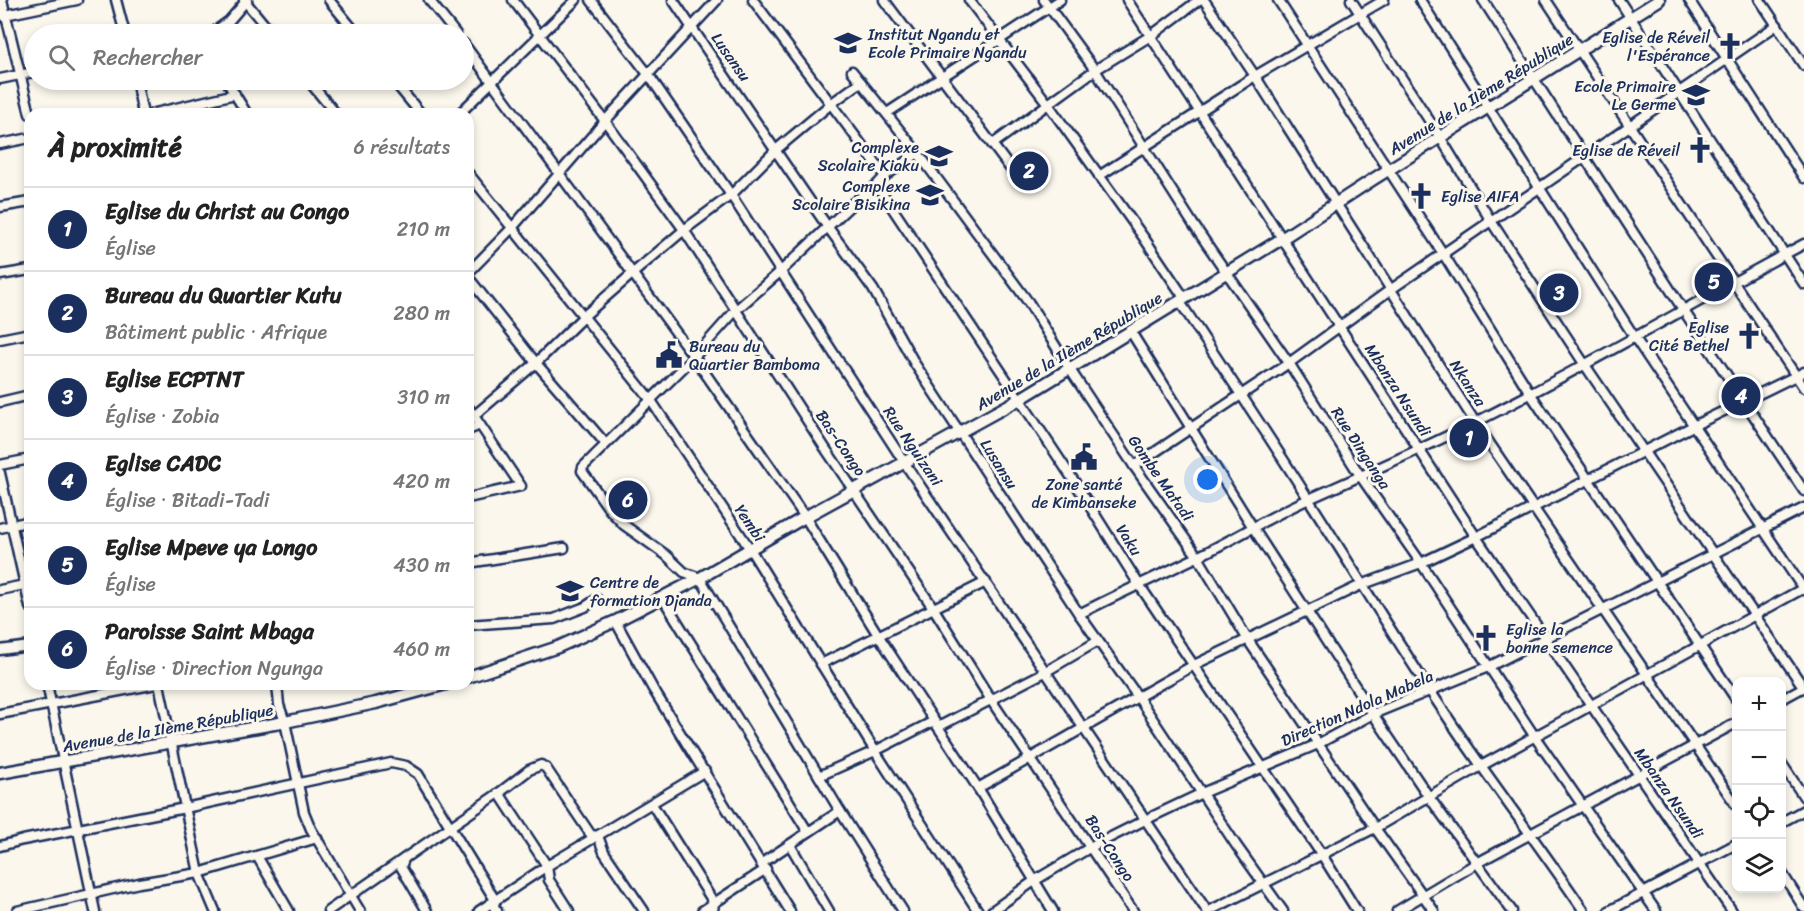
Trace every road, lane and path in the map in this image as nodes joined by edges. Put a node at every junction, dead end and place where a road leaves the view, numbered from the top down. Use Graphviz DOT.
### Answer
graph roads {
  1 [pos="2,0"];
  2 [pos="77,0"];
  3 [pos="116,0"];
  4 [pos="329,0"];
  5 [pos="429,0"];
  6 [pos="513,0"];
  7 [pos="576,0"];
  8 [pos="591,0"];
  9 [pos="673,0"];
  10 [pos="717,0"];
  11 [pos="753,0"];
  12 [pos="884,0"];
  13 [pos="969,0"];
  14 [pos="1060,0"];
  15 [pos="1127,0"];
  16 [pos="1199,0"];
  17 [pos="1204,0"];
  18 [pos="1278,0"];
  19 [pos="1351,0"];
  20 [pos="1384,0"];
  21 [pos="1420,0"];
  22 [pos="1483,0"];
  23 [pos="1546,0"];
  24 [pos="1619,0"];
  25 [pos="1659,0"];
  26 [pos="1689,0"];
  27 [pos="1761,0"];
  28 [pos="246,1"];
  29 [pos="1047,4"];
  30 [pos="1361,15"];
  31 [pos="3,16"];
  32 [pos="1630,19"];
  33 [pos="122,24"];
  34 [pos="225,24"];
  35 [pos="264,24"];
  36 [pos="349,24"];
  37 [pos="448,24"];
  38 [pos="1777,25"];
  39 [pos="693,28"];
  40 [pos="541,35"];
  41 [pos="1152,35"];
  42 [pos="998,40"];
  43 [pos="1308,46"];
  44 [pos="1579,50"];
  45 [pos="474,57"];
  46 [pos="1726,59"];
  47 [pos="1804,66"];
  48 [pos="852,70"];
  49 [pos="1095,70"];
  50 [pos="648,74"];
  51 [pos="22,76"];
  52 [pos="942,76"];
  53 [pos="1256,76"];
  54 [pos="1534,78"];
  55 [pos="0,80"];
  56 [pos="493,81"];
  57 [pos="861,82"];
  58 [pos="24,86"];
  59 [pos="25,90"];
  60 [pos="138,90"];
  61 [pos="232,90"];
  62 [pos="316,90"];
  63 [pos="401,90"];
  64 [pos="1678,92"];
  65 [pos="234,94"];
  66 [pos="832,103"];
  67 [pos="1048,104"];
  68 [pos="1489,106"];
  69 [pos="29,108"];
  70 [pos="142,108"];
  71 [pos="176,108"];
  72 [pos="243,108"];
  73 [pos="331,108"];
  74 [pos="416,108"];
  75 [pos="465,108"];
  76 [pos="1201,112"];
  77 [pos="887,113"];
  78 [pos="605,121"];
  79 [pos="1629,126"];
  80 [pos="1440,136"];
  81 [pos="24,139"];
  82 [pos="0,144"];
  83 [pos="993,144"];
  84 [pos="1146,147"];
  85 [pos="777,149"];
  86 [pos="918,153"];
  87 [pos="1584,158"];
  88 [pos="1388,170"];
  89 [pos="559,175"];
  90 [pos="885,176"];
  91 [pos="1099,176"];
  92 [pos="1804,178"];
  93 [pos="474,180"];
  94 [pos="1019,180"];
  95 [pos="877,184"];
  96 [pos="1540,187"];
  97 [pos="731,195"];
  98 [pos="24,203"];
  99 [pos="1337,205"];
  100 [pos="0,207"];
  101 [pos="1491,222"];
  102 [pos="827,226"];
  103 [pos="512,228"];
  104 [pos="684,230"];
  105 [pos="1283,238"];
  106 [pos="1804,244"];
  107 [pos="1444,255"];
  108 [pos="1784,255"];
  109 [pos="474,269"];
  110 [pos="24,271"];
  111 [pos="780,272"];
  112 [pos="632,274"];
  113 [pos="1227,274"];
  114 [pos="0,275"];
  115 [pos="1734,282"];
  116 [pos="474,283"];
  117 [pos="1804,284"];
  118 [pos="1390,290"];
  119 [pos="1182,301"];
  120 [pos="736,310"];
  121 [pos="1684,311"];
  122 [pos="584,316"];
  123 [pos="1340,328"];
  124 [pos="1131,332"];
  125 [pos="24,334"];
  126 [pos="1635,338"];
  127 [pos="0,339"];
  128 [pos="694,357"];
  129 [pos="536,363"];
  130 [pos="1289,363"];
  131 [pos="1585,365"];
  132 [pos="1069,368"];
  133 [pos="1800,374"];
  134 [pos="1804,388"];
  135 [pos="1530,393"];
  136 [pos="1240,395"];
  137 [pos="24,396"];
  138 [pos="650,399"];
  139 [pos="1020,399"];
  140 [pos="0,402"];
  141 [pos="1744,402"];
  142 [pos="475,416"];
  143 [pos="1475,422"];
  144 [pos="480,425"];
  145 [pos="1695,425"];
  146 [pos="1191,427"];
  147 [pos="474,428"];
  148 [pos="961,432"];
  149 [pos="605,444"];
  150 [pos="1419,450"];
  151 [pos="1645,451"];
  152 [pos="24,460"];
  153 [pos="904,462"];
  154 [pos="0,465"];
  155 [pos="1134,466"];
  156 [pos="0,473"];
  157 [pos="1361,477"];
  158 [pos="1589,481"];
  159 [pos="854,490"];
  160 [pos="1804,491"];
  161 [pos="474,497"];
  162 [pos="1309,499"];
  163 [pos="1534,508"];
  164 [pos="1804,508"];
  165 [pos="805,517"];
  166 [pos="24,522"];
  167 [pos="13,525"];
  168 [pos="1252,526"];
  169 [pos="0,528"];
  170 [pos="1763,529"];
  171 [pos="1476,537"];
  172 [pos="564,548"];
  173 [pos="750,549"];
  174 [pos="1713,555"];
  175 [pos="1198,557"];
  176 [pos="474,561"];
  177 [pos="1421,563"];
  178 [pos="24,572"];
  179 [pos="700,578"];
  180 [pos="986,582"];
  181 [pos="1658,582"];
  182 [pos="1138,583"];
  183 [pos="1361,585"];
  184 [pos="24,586"];
  185 [pos="1804,589"];
  186 [pos="0,590"];
  187 [pos="662,597"];
  188 [pos="597,599"];
  189 [pos="1602,608"];
  190 [pos="934,609"];
  191 [pos="1308,612"];
  192 [pos="1078,614"];
  193 [pos="1755,616"];
  194 [pos="613,622"];
  195 [pos="474,626"];
  196 [pos="878,635"];
  197 [pos="1546,639"];
  198 [pos="1248,640"];
  199 [pos="1098,641"];
  200 [pos="24,647"];
  201 [pos="1700,647"];
  202 [pos="0,650"];
  203 [pos="821,664"];
  204 [pos="1194,665"];
  205 [pos="1488,667"];
  206 [pos="1045,672"];
  207 [pos="474,675"];
  208 [pos="1647,675"];
  209 [pos="1804,687"];
  210 [pos="48,690"];
  211 [pos="127,690"];
  212 [pos="159,690"];
  213 [pos="278,690"];
  214 [pos="422,690"];
  215 [pos="1431,691"];
  216 [pos="1732,692"];
  217 [pos="1138,697"];
  218 [pos="1786,697"];
  219 [pos="991,700"];
  220 [pos="51,705"];
  221 [pos="1591,707"];
  222 [pos="0,714"];
  223 [pos="1373,714"];
  224 [pos="285,722"];
  225 [pos="936,724"];
  226 [pos="1732,726"];
  227 [pos="1084,728"];
  228 [pos="1535,737"];
  229 [pos="172,743"];
  230 [pos="1318,744"];
  231 [pos="1695,744"];
  232 [pos="875,751"];
  233 [pos="1032,758"];
  234 [pos="65,762"];
  235 [pos="1481,766"];
  236 [pos="1262,767"];
  237 [pos="1786,770"];
  238 [pos="705,771"];
  239 [pos="0,773"];
  240 [pos="819,776"];
  241 [pos="1638,776"];
  242 [pos="296,784"];
  243 [pos="978,788"];
  244 [pos="499,793"];
  245 [pos="1202,793"];
  246 [pos="1429,797"];
  247 [pos="1804,797"];
  248 [pos="1732,798"];
  249 [pos="652,804"];
  250 [pos="1582,806"];
  251 [pos="185,808"];
  252 [pos="1804,810"];
  253 [pos="840,811"];
  254 [pos="1144,820"];
  255 [pos="1786,820"];
  256 [pos="450,828"];
  257 [pos="1375,828"];
  258 [pos="78,829"];
  259 [pos="808,832"];
  260 [pos="1531,833"];
  261 [pos="598,836"];
  262 [pos="317,838"];
  263 [pos="790,845"];
  264 [pos="0,846"];
  265 [pos="1091,847"];
  266 [pos="1732,847"];
  267 [pos="1322,855"];
  268 [pos="257,856"];
  269 [pos="404,859"];
  270 [pos="1477,863"];
  271 [pos="1700,863"];
  272 [pos="547,866"];
  273 [pos="764,866"];
  274 [pos="199,873"];
  275 [pos="1786,879"];
  276 [pos="1034,881"];
  277 [pos="1265,884"];
  278 [pos="92,893"];
  279 [pos="1644,893"];
  280 [pos="1424,895"];
  281 [pos="351,896"];
  282 [pos="495,900"];
  283 [pos="714,907"];
  284 [pos="1804,908"];
  285 [pos="17,911"];
  286 [pos="95,911"];
  287 [pos="215,911"];
  288 [pos="289,911"];
  289 [pos="328,911"];
  290 [pos="360,911"];
  291 [pos="427,911"];
  292 [pos="479,911"];
  293 [pos="497,911"];
  294 [pos="569,911"];
  295 [pos="644,911"];
  296 [pos="702,911"];
  297 [pos="790,911"];
  298 [pos="829,911"];
  299 [pos="903,911"];
  300 [pos="978,911"];
  301 [pos="992,911"];
  302 [pos="1053,911"];
  303 [pos="1133,911"];
  304 [pos="1208,911"];
  305 [pos="1283,911"];
  306 [pos="1357,911"];
  307 [pos="1397,911"];
  308 [pos="1434,911"];
  309 [pos="1512,911"];
  310 [pos="1584,911"];
  311 [pos="1609,911"];
  312 [pos="1656,911"];
  313 [pos="1732,911"];
  1 -- 31 [label="street"];
  2 -- 31 [label="street"];
  3 -- 33 [label="street"];
  4 -- 36 [label="street"];
  5 -- 37 [label="street"];
  6 -- 40 [label="street, Bas-Congo"];
  7 -- 40 [label="street"];
  8 -- 50 [label="street, Rue Nguizani"];
  9 -- 39 [label="street, Lusansu"];
  10 -- 39 [label="street"];
  11 -- 66 [label="street"];
  12 -- 52 [label="street"];
  13 -- 42 [label="street"];
  14 -- 29 [label="street"];
  15 -- 41 [label="street, Mbanza Nsundi"];
  16 -- 41 [label="street"];
  17 -- 53 [label="street, Nkanza"];
  18 -- 43 [label="street"];
  19 -- 30 [label="street"];
  20 -- 30 [label="street"];
  21 -- 68 [label="street"];
  22 -- 54 [label="street"];
  23 -- 44 [label="street"];
  24 -- 32 [label="street"];
  25 -- 32 [label="street, Avenue de la IIème République"];
  26 -- 46 [label="street"];
  27 -- 38 [label="street"];
  28 -- 34 [label="street"];
  28 -- 35 [label="street"];
  29 -- 42 [label="street"];
  29 -- 49 [label="street, Rue Dinganga"];
  30 -- 43 [label="street"];
  30 -- 80 [label="street"];
  31 -- 51 [label="street"];
  32 -- 44 [label="street, Avenue de la IIème République"];
  32 -- 64 [label="street"];
  38 -- 46 [label="street"];
  38 -- 47 [label="street"];
  39 -- 50 [label="street"];
  39 -- 85 [label="street, Lusansu"];
  40 -- 56 [label="street"];
  40 -- 78 [label="street, Bas-Congo"];
  41 -- 49 [label="street"];
  41 -- 76 [label="street, Mbanza Nsundi"];
  42 -- 52 [label="street"];
  42 -- 67 [label="street"];
  43 -- 53 [label="street"];
  43 -- 88 [label="street"];
  44 -- 54 [label="street, Avenue de la IIème République"];
  44 -- 79 [label="street"];
  45 -- 56 [label="street"];
  46 -- 64 [label="street"];
  46 -- 92 [label="street"];
  48 -- 57 [label="street, Gombe Matadi"];
  49 -- 67 [label="street"];
  49 -- 84 [label="street, Rue Dinganga"];
  50 -- 78 [label="street"];
  50 -- 97 [label="street, Rue Nguizani"];
  51 -- 55 [label="street"];
  51 -- 58 [label="street"];
  52 -- 77 [label="street"];
  52 -- 83 [label="street"];
  53 -- 76 [label="street"];
  53 -- 99 [label="street, Nkanza"];
  54 -- 68 [label="street, Avenue de la IIème République"];
  54 -- 87 [label="street"];
  56 -- 75 [label="street"];
  56 -- 89 [label="street"];
  57 -- 66 [label="street"];
  57 -- 77 [label="street, Gombe Matadi"];
  59 -- 69 [label="street"];
  60 -- 70 [label="street"];
  61 -- 65 [label="street"];
  62 -- 73 [label="street"];
  63 -- 74 [label="street"];
  64 -- 79 [label="street"];
  64 -- 108 [label="street"];
  65 -- 71 [label="street"];
  65 -- 72 [label="street"];
  66 -- 85 [label="street"];
  66 -- 90 [label="street"];
  67 -- 83 [label="street"];
  67 -- 91 [label="street"];
  68 -- 80 [label="street, Avenue de la IIème République"];
  68 -- 96 [label="street"];
  76 -- 84 [label="street"];
  76 -- 105 [label="street, Mbanza Nsundi"];
  77 -- 86 [label="street, Gombe Matadi"];
  78 -- 89 [label="street"];
  78 -- 104 [label="street, Bas-Congo"];
  79 -- 87 [label="street"];
  79 -- 115 [label="street"];
  80 -- 88 [label="street, Avenue de la IIème République"];
  80 -- 101 [label="street"];
  81 -- 82 [label="street"];
  83 -- 94 [label="street"];
  84 -- 91 [label="street"];
  84 -- 113 [label="street, Rue Dinganga"];
  85 -- 97 [label="street"];
  85 -- 102 [label="street, Lusansu"];
  86 -- 90 [label="street"];
  86 -- 132 [label="street, Gombe Matadi"];
  87 -- 96 [label="street"];
  87 -- 121 [label="street"];
  88 -- 99 [label="street, Avenue de la IIème République"];
  88 -- 107 [label="street"];
  89 -- 103 [label="street"];
  89 -- 112 [label="street"];
  90 -- 95 [label="street"];
  91 -- 119 [label="street"];
  93 -- 103 [label="street, Yembi"];
  95 -- 102 [label="street"];
  95 -- 139 [label="street, Vaku"];
  96 -- 101 [label="street"];
  96 -- 126 [label="street"];
  97 -- 104 [label="street"];
  97 -- 111 [label="street, Rue Nguizani"];
  98 -- 100 [label="street"];
  99 -- 105 [label="street, Avenue de la IIème République"];
  99 -- 118 [label="street, Nkanza"];
  101 -- 107 [label="street"];
  101 -- 131 [label="street"];
  102 -- 111 [label="street"];
  102 -- 148 [label="street, Lusansu"];
  103 -- 109 [label="street"];
  103 -- 122 [label="street, Yembi"];
  104 -- 112 [label="street"];
  104 -- 120 [label="street, Bas-Congo"];
  105 -- 113 [label="street, Avenue de la IIème République"];
  105 -- 123 [label="street, Mbanza Nsundi"];
  106 -- 108 [label="street"];
  107 -- 118 [label="street"];
  107 -- 135 [label="street"];
  108 -- 115 [label="street"];
  108 -- 117 [label="street"];
  110 -- 114 [label="street"];
  111 -- 120 [label="street"];
  111 -- 153 [label="street, Rue Nguizani"];
  112 -- 122 [label="street"];
  112 -- 128 [label="street"];
  113 -- 119 [label="street, Avenue de la IIème République"];
  113 -- 130 [label="street, Rue Dinganga"];
  115 -- 121 [label="street"];
  115 -- 133 [label="street"];
  116 -- 129 [label="street"];
  118 -- 123 [label="street"];
  118 -- 143 [label="street, Nkanza"];
  119 -- 124 [label="street, Avenue de la IIème République"];
  119 -- 136 [label="street"];
  120 -- 128 [label="street"];
  120 -- 159 [label="street, Bas-Congo"];
  121 -- 126 [label="street"];
  121 -- 141 [label="street"];
  122 -- 129 [label="street"];
  122 -- 138 [label="street, Yembi"];
  123 -- 130 [label="street"];
  123 -- 150 [label="street, Mbanza Nsundi"];
  124 -- 132 [label="street, Avenue de la IIème République"];
  124 -- 146 [label="street"];
  125 -- 127 [label="street"];
  126 -- 131 [label="street"];
  126 -- 145 [label="street"];
  128 -- 138 [label="street"];
  128 -- 165 [label="street"];
  129 -- 142 [label="street"];
  129 -- 149 [label="street"];
  130 -- 136 [label="street"];
  130 -- 157 [label="street, Rue Dinganga"];
  131 -- 135 [label="street"];
  131 -- 151 [label="street"];
  132 -- 139 [label="street, Avenue de la IIème République"];
  132 -- 155 [label="street, Gombe Matadi"];
  133 -- 134 [label="street"];
  133 -- 141 [label="street"];
  135 -- 143 [label="street"];
  135 -- 158 [label="street"];
  136 -- 146 [label="street"];
  136 -- 162 [label="street"];
  137 -- 140 [label="street"];
  138 -- 149 [label="street"];
  138 -- 173 [label="street, Yembi"];
  139 -- 148 [label="street, Avenue de la IIème République"];
  139 -- 182 [label="street, Vaku"];
  141 -- 145 [label="street"];
  141 -- 160 [label="street"];
  142 -- 144 [label="street"];
  143 -- 150 [label="street"];
  143 -- 163 [label="street, Nkanza"];
  144 -- 147 [label="street"];
  144 -- 161 [label="street"];
  145 -- 151 [label="street"];
  145 -- 170 [label="street"];
  146 -- 155 [label="street"];
  146 -- 168 [label="street"];
  148 -- 153 [label="street, Avenue de la IIème République"];
  148 -- 192 [label="street, Lusansu"];
  149 -- 179 [label="street"];
  150 -- 157 [label="street"];
  150 -- 171 [label="street, Mbanza Nsundi"];
  151 -- 158 [label="street"];
  151 -- 174 [label="street"];
  152 -- 154 [label="street"];
  153 -- 159 [label="street, Avenue de la IIème République"];
  153 -- 180 [label="street, Rue Nguizani"];
  155 -- 175 [label="street, Gombe Matadi"];
  156 -- 167 [label="street"];
  157 -- 162 [label="street"];
  157 -- 177 [label="street, Rue Dinganga"];
  158 -- 163 [label="street"];
  158 -- 181 [label="street"];
  159 -- 165 [label="street, Avenue de la IIème République"];
  159 -- 190 [label="street, Bas-Congo"];
  162 -- 168 [label="street"];
  162 -- 183 [label="street"];
  163 -- 171 [label="street"];
  163 -- 189 [label="street, Nkanza"];
  164 -- 170 [label="street, Direction Ndola Mabela"];
  165 -- 173 [label="street, Avenue de la IIème République"];
  165 -- 196 [label="street"];
  166 -- 167 [label="street"];
  167 -- 169 [label="street"];
  167 -- 178 [label="street"];
  168 -- 175 [label="street"];
  168 -- 191 [label="street"];
  170 -- 174 [label="street, Direction Ndola Mabela"];
  170 -- 185 [label="street"];
  171 -- 177 [label="street"];
  171 -- 197 [label="street, Mbanza Nsundi"];
  172 -- 176 [label="street"];
  173 -- 179 [label="street, Avenue de la IIème République"];
  173 -- 203 [label="street, Yembi"];
  174 -- 181 [label="street, Direction Ndola Mabela"];
  174 -- 193 [label="street"];
  175 -- 182 [label="street"];
  175 -- 198 [label="street, Gombe Matadi"];
  177 -- 183 [label="street"];
  177 -- 205 [label="street, Rue Dinganga"];
  179 -- 187 [label="street, Avenue de la IIème République"];
  179 -- 240 [label="street"];
  180 -- 190 [label="street"];
  180 -- 206 [label="street, Rue Nguizani"];
  181 -- 189 [label="street, Direction Ndola Mabela"];
  181 -- 201 [label="street"];
  182 -- 192 [label="street"];
  182 -- 204 [label="street, Vaku"];
  183 -- 191 [label="street"];
  183 -- 215 [label="street"];
  184 -- 186 [label="street"];
  185 -- 193 [label="street"];
  187 -- 194 [label="street, Avenue de la IIème République"];
  187 -- 259 [label="street"];
  188 -- 195 [label="street"];
  189 -- 197 [label="street, Direction Ndola Mabela"];
  189 -- 208 [label="street, Nkanza"];
  190 -- 196 [label="street"];
  190 -- 219 [label="street, Bas-Congo"];
  191 -- 198 [label="street"];
  191 -- 223 [label="street"];
  192 -- 199 [label="street, Lusansu"];
  193 -- 201 [label="street"];
  193 -- 209 [label="street"];
  194 -- 207 [label="street, Avenue de la IIème République"];
  194 -- 238 [label="street"];
  196 -- 203 [label="street"];
  196 -- 225 [label="street"];
  197 -- 205 [label="street, Direction Ndola Mabela"];
  197 -- 221 [label="street, Mbanza Nsundi"];
  198 -- 204 [label="street"];
  198 -- 230 [label="street, Gombe Matadi"];
  199 -- 206 [label="street"];
  199 -- 217 [label="street, Lusansu"];
  200 -- 202 [label="street"];
  201 -- 208 [label="street"];
  201 -- 216 [label="street"];
  203 -- 232 [label="street, Yembi"];
  204 -- 217 [label="street"];
  204 -- 236 [label="street, Vaku"];
  205 -- 215 [label="street, Direction Ndola Mabela"];
  205 -- 228 [label="street, Rue Dinganga"];
  206 -- 219 [label="street"];
  206 -- 227 [label="street, Rue Nguizani"];
  208 -- 221 [label="street"];
  208 -- 231 [label="street, Nkanza"];
  209 -- 218 [label="street"];
  210 -- 220 [label="street"];
  211 -- 220 [label="street"];
  212 -- 229 [label="street"];
  213 -- 224 [label="street"];
  214 -- 224 [label="street, Avenue de la IIème République"];
  215 -- 223 [label="street, Direction Ndola Mabela"];
  215 -- 235 [label="street"];
  217 -- 227 [label="street"];
  217 -- 245 [label="street, Lusansu"];
  219 -- 225 [label="street"];
  219 -- 233 [label="street, Bas-Congo"];
  220 -- 222 [label="street"];
  220 -- 234 [label="street"];
  221 -- 228 [label="street"];
  221 -- 241 [label="street, Mbanza Nsundi"];
  223 -- 230 [label="street, Direction Ndola Mabela"];
  223 -- 246 [label="street"];
  224 -- 229 [label="street, Avenue de la IIème République"];
  224 -- 242 [label="street"];
  225 -- 232 [label="street"];
  225 -- 243 [label="street"];
  226 -- 231 [label="street"];
  227 -- 233 [label="street"];
  227 -- 254 [label="street, Rue Nguizani"];
  228 -- 235 [label="street"];
  228 -- 250 [label="street, Rue Dinganga"];
  229 -- 234 [label="street, Avenue de la IIème République"];
  229 -- 251 [label="street"];
  230 -- 236 [label="street, Direction Ndola Mabela"];
  230 -- 257 [label="street, Gombe Matadi"];
  231 -- 241 [label="street"];
  231 -- 248 [label="street, Nkanza"];
  232 -- 240 [label="street"];
  232 -- 300 [label="street, Yembi"];
  233 -- 243 [label="street"];
  233 -- 265 [label="street, Bas-Congo"];
  234 -- 239 [label="street, Avenue de la IIème République"];
  234 -- 258 [label="street"];
  235 -- 246 [label="street"];
  235 -- 260 [label="street"];
  236 -- 245 [label="street, Direction Ndola Mabela"];
  236 -- 267 [label="street, Vaku"];
  237 -- 247 [label="street"];
  238 -- 249 [label="street"];
  238 -- 273 [label="street"];
  240 -- 253 [label="street"];
  241 -- 250 [label="street"];
  241 -- 271 [label="street, Mbanza Nsundi"];
  242 -- 251 [label="street"];
  242 -- 256 [label="street"];
  242 -- 262 [label="street"];
  243 -- 276 [label="street"];
  244 -- 256 [label="street"];
  244 -- 261 [label="street"];
  244 -- 272 [label="street"];
  245 -- 254 [label="street, Direction Ndola Mabela"];
  245 -- 277 [label="street, Lusansu"];
  246 -- 257 [label="street"];
  246 -- 270 [label="street"];
  249 -- 261 [label="street"];
  249 -- 283 [label="street"];
  250 -- 260 [label="street"];
  250 -- 279 [label="street, Rue Dinganga"];
  251 -- 258 [label="street"];
  251 -- 274 [label="street"];
  252 -- 255 [label="street"];
  253 -- 259 [label="street"];
  253 -- 299 [label="street"];
  254 -- 265 [label="street, Direction Ndola Mabela"];
  254 -- 304 [label="street, Rue Nguizani"];
  256 -- 269 [label="street"];
  256 -- 282 [label="street"];
  257 -- 267 [label="street"];
  257 -- 280 [label="street, Gombe Matadi"];
  258 -- 264 [label="street"];
  258 -- 278 [label="street"];
  259 -- 263 [label="street"];
  260 -- 270 [label="street"];
  260 -- 310 [label="street"];
  261 -- 272 [label="street"];
  261 -- 295 [label="street"];
  262 -- 268 [label="street"];
  262 -- 281 [label="street"];
  263 -- 273 [label="street"];
  263 -- 298 [label="street"];
  265 -- 276 [label="street, Direction Ndola Mabela"];
  265 -- 303 [label="street, Bas-Congo"];
  266 -- 271 [label="street"];
  267 -- 277 [label="street"];
  267 -- 306 [label="street, Vaku"];
  268 -- 274 [label="street"];
  268 -- 288 [label="street"];
  269 -- 281 [label="street"];
  269 -- 291 [label="street"];
  270 -- 280 [label="street"];
  270 -- 309 [label="street"];
  271 -- 279 [label="street"];
  271 -- 313 [label="street, Mbanza Nsundi"];
  272 -- 282 [label="street"];
  272 -- 294 [label="street"];
  273 -- 283 [label="street"];
  273 -- 297 [label="street"];
  274 -- 278 [label="street"];
  274 -- 287 [label="street"];
  275 -- 284 [label="street"];
  276 -- 301 [label="street, Direction Ndola Mabela"];
  276 -- 302 [label="street"];
  277 -- 304 [label="street"];
  277 -- 305 [label="street, Lusansu"];
  278 -- 285 [label="street"];
  278 -- 286 [label="street"];
  279 -- 311 [label="street"];
  279 -- 312 [label="street, Rue Dinganga"];
  280 -- 307 [label="street"];
  280 -- 308 [label="street, Gombe Matadi"];
  281 -- 289 [label="street"];
  281 -- 290 [label="street"];
  282 -- 292 [label="street"];
  282 -- 293 [label="street"];
  283 -- 296 [label="street"];
}
